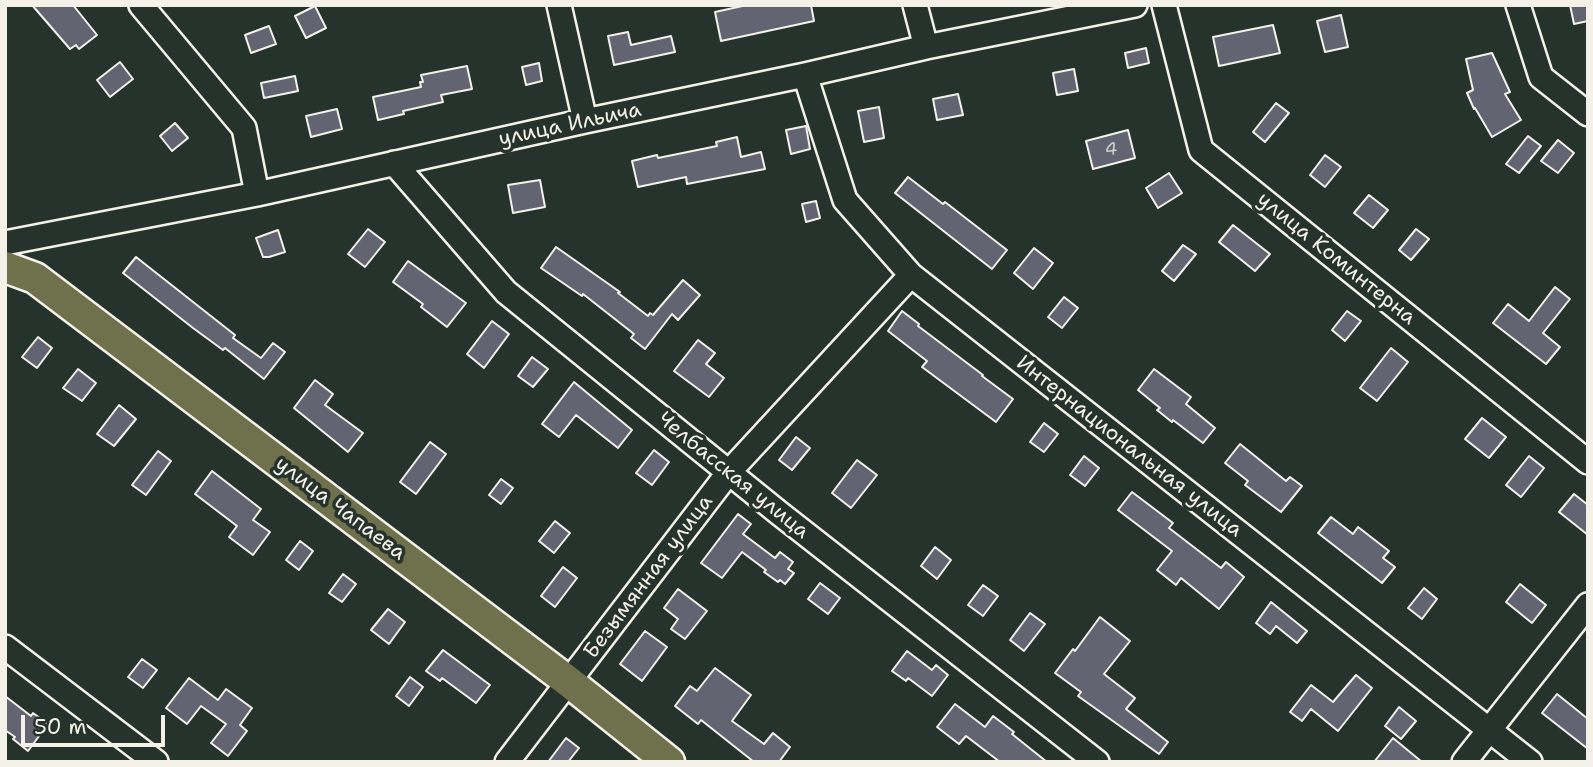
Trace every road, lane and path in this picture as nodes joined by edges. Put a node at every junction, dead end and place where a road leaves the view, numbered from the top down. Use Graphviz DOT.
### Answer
graph roads {
  1 [pos="141,5"];
  2 [pos="559,5"];
  3 [pos="915,5"];
  4 [pos="1135,5"];
  5 [pos="1164,5"];
  6 [pos="1518,5"];
  7 [pos="926,47"];
  8 [pos="805,75"];
  9 [pos="1588,114"];
  10 [pos="585,121"];
  11 [pos="394,163"];
  12 [pos="257,194"];
  13 [pos="5,243"];
  14 [pos="5,267"];
  15 [pos="911,275"];
  16 [pos="1588,462"];
  17 [pos="729,472"];
  18 [pos="1588,606"];
  19 [pos="5,647"];
  20 [pos="569,682"];
  21 [pos="1489,731"];
  22 [pos="156,762"];
  23 [pos="507,762"];
  24 [pos="669,762"];
  25 [pos="1097,762"];
  26 [pos="1464,762"];
  27 [pos="1530,762"];
  1 -- 12 [label="street"];
  2 -- 10 [label="street"];
  3 -- 7 [label="street"];
  4 -- 7 [label="street, улица Ильича"];
  5 -- 16 [label="street, улица Коминтерна"];
  6 -- 9 [label="street"];
  7 -- 8 [label="street, улица Ильича"];
  8 -- 10 [label="street, улица Ильича"];
  8 -- 15 [label="street, Интернациональная улица"];
  10 -- 11 [label="street, улица Ильича"];
  11 -- 12 [label="street, улица Ильича"];
  11 -- 17 [label="street, Челбасская улица"];
  12 -- 13 [label="street, улица Ильича"];
  14 -- 20 [label="main road, улица Чапаева"];
  15 -- 17 [label="street, Безымянная улица"];
  15 -- 21 [label="street, Интернациональная улица"];
  17 -- 20 [label="street, Безымянная улица"];
  17 -- 25 [label="street, Челбасская улица"];
  18 -- 21 [label="street"];
  19 -- 22 [label="street"];
  20 -- 23 [label="street, Безымянная улица"];
  20 -- 24 [label="main road, улица Чапаева"];
  21 -- 26 [label="street"];
  21 -- 27 [label="street, Интернациональная улица"];
}
